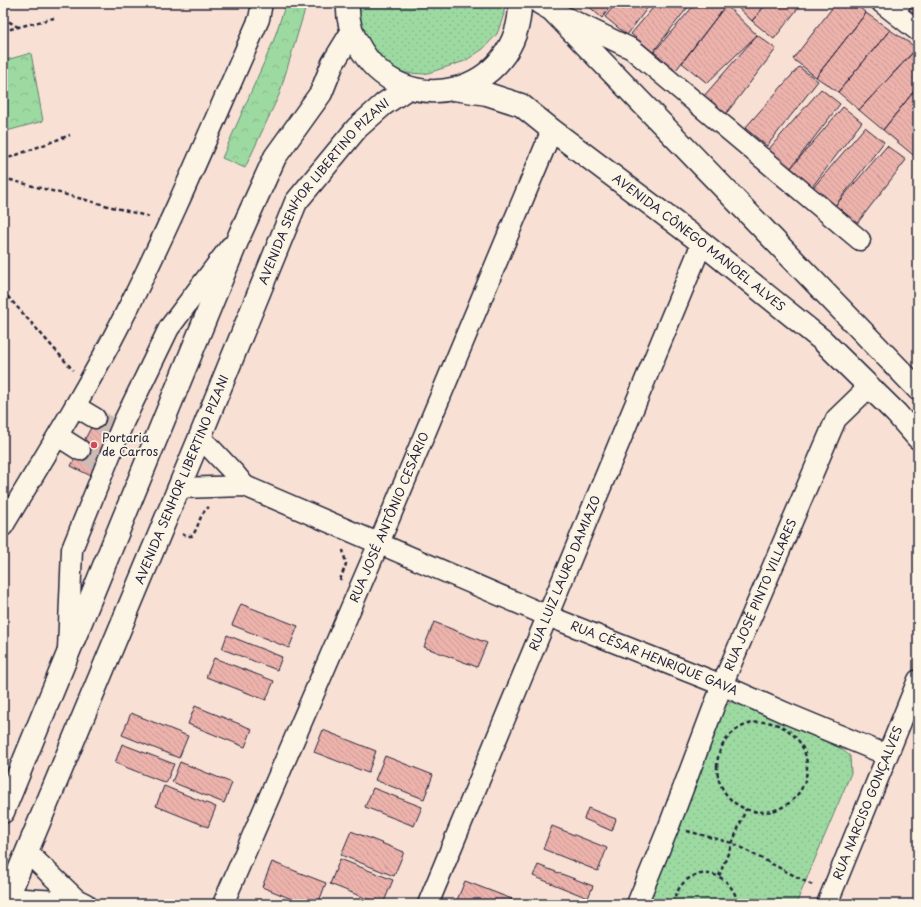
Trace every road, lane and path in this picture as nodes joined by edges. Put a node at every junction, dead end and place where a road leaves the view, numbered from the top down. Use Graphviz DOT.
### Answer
graph roads {
  1 [pos="262,3"];
  2 [pos="348,3"];
  3 [pos="520,3"];
  4 [pos="546,6"];
  5 [pos="895,7"];
  6 [pos="3,18"];
  7 [pos="54,18"];
  8 [pos="18,27"];
  9 [pos="3,31"];
  10 [pos="918,31"];
  11 [pos="352,32"];
  12 [pos="408,88"];
  13 [pos="454,89"];
  14 [pos="552,130"];
  15 [pos="70,135"];
  16 [pos="3,160"];
  17 [pos="3,178"];
  18 [pos="170,222"];
  19 [pos="240,234"];
  20 [pos="860,240"];
  21 [pos="702,243"];
  22 [pos="3,291"];
  23 [pos="86,385"];
  24 [pos="869,387"];
  25 [pos="918,389"];
  26 [pos="75,406"];
  27 [pos="95,418"];
  28 [pos="58,436"];
  29 [pos="200,437"];
  30 [pos="918,438"];
  31 [pos="80,450"];
  32 [pos="245,486"];
  33 [pos="179,488"];
  34 [pos="213,504"];
  35 [pos="3,526"];
  36 [pos="162,527"];
  37 [pos="379,543"];
  38 [pos="339,546"];
  39 [pos="339,582"];
  40 [pos="548,616"];
  41 [pos="67,658"];
  42 [pos="918,680"];
  43 [pos="722,685"];
  44 [pos="887,755"];
  45 [pos="746,809"];
  46 [pos="3,812"];
  47 [pos="669,826"];
  48 [pos="732,843"];
  49 [pos="27,852"];
  50 [pos="719,876"];
  51 [pos="828,899"];
  52 [pos="6,901"];
  53 [pos="81,902"];
  54 [pos="223,904"];
  55 [pos="428,904"];
  56 [pos="637,904"];
  57 [pos="673,904"];
  58 [pos="738,904"];
  1 -- 18 [label="street"];
  2 -- 11 [label="street"];
  3 -- 13 [label="street"];
  4 -- 20 [label="street"];
  4 -- 25 [label="street"];
  5 -- 10 [label="street"];
  6 -- 8 [label="path"];
  7 -- 8 [label="path"];
  8 -- 9 [label="path"];
  11 -- 12 [label="street"];
  11 -- 19 [label="street"];
  12 -- 13 [label="street"];
  12 -- 29 [label="street, AVENIDA SENHOR LIBERTINO PIZANI"];
  13 -- 14 [label="street, AVENIDA CÔNEGO MANOEL ALVES"];
  14 -- 21 [label="street, AVENIDA CÔNEGO MANOEL ALVES"];
  14 -- 37 [label="street, RUA JOSÉ ANTÔNIO CESÁRIO"];
  15 -- 16 [label="path"];
  17 -- 18 [label="path"];
  18 -- 23 [label="street"];
  19 -- 41 [label="street"];
  19 -- 41 [label="street"];
  21 -- 24 [label="street, AVENIDA CÔNEGO MANOEL ALVES"];
  21 -- 40 [label="street, RUA LUIZ LAURO DAMIAZO"];
  22 -- 23 [label="path"];
  23 -- 26 [label="street"];
  24 -- 30 [label="street, AVENIDA CÔNEGO MANOEL ALVES"];
  24 -- 43 [label="street, RUA JOSÉ PINTO VILLARES"];
  26 -- 27 [label="street"];
  26 -- 28 [label="street"];
  28 -- 31 [label="street"];
  28 -- 35 [label="street"];
  29 -- 32 [label="street, RUA CÉSAR HENRIQUE GAVA"];
  29 -- 33 [label="street, AVENIDA SENHOR LIBERTINO PIZANI"];
  32 -- 33 [label="street, RUA CÉSAR HENRIQUE GAVA"];
  32 -- 37 [label="street, RUA CÉSAR HENRIQUE GAVA"];
  33 -- 36 [label="street, AVENIDA SENHOR LIBERTINO PIZANI"];
  34 -- 36 [label="path"];
  36 -- 49 [label="street, AVENIDA SENHOR LIBERTINO PIZANI"];
  37 -- 40 [label="street, RUA CÉSAR HENRIQUE GAVA"];
  37 -- 54 [label="street, RUA JOSÉ ANTÔNIO CESÁRIO"];
  38 -- 39 [label="path"];
  40 -- 43 [label="street, RUA CÉSAR HENRIQUE GAVA"];
  40 -- 55 [label="street, RUA LUIZ LAURO DAMIAZO"];
  41 -- 46 [label="street"];
  42 -- 44 [label="street, RUA NARCISO GONÇALVES"];
  43 -- 44 [label="street, RUA CÉSAR HENRIQUE GAVA"];
  43 -- 47 [label="street, RUA JOSÉ PINTO VILLARES"];
  44 -- 51 [label="street, RUA NARCISO GONÇALVES"];
  45 -- 45 [label="path"];
  45 -- 48 [label="path"];
  47 -- 48 [label="path"];
  47 -- 56 [label="street, RUA JOSÉ PINTO VILLARES"];
  48 -- 50 [label="path"];
  48 -- 51 [label="path"];
  49 -- 52 [label="street, AVENIDA SENHOR LIBERTINO PIZANI"];
  49 -- 53 [label="street"];
  50 -- 57 [label="path"];
  50 -- 58 [label="path"];
  52 -- 53 [label="street"];
}
